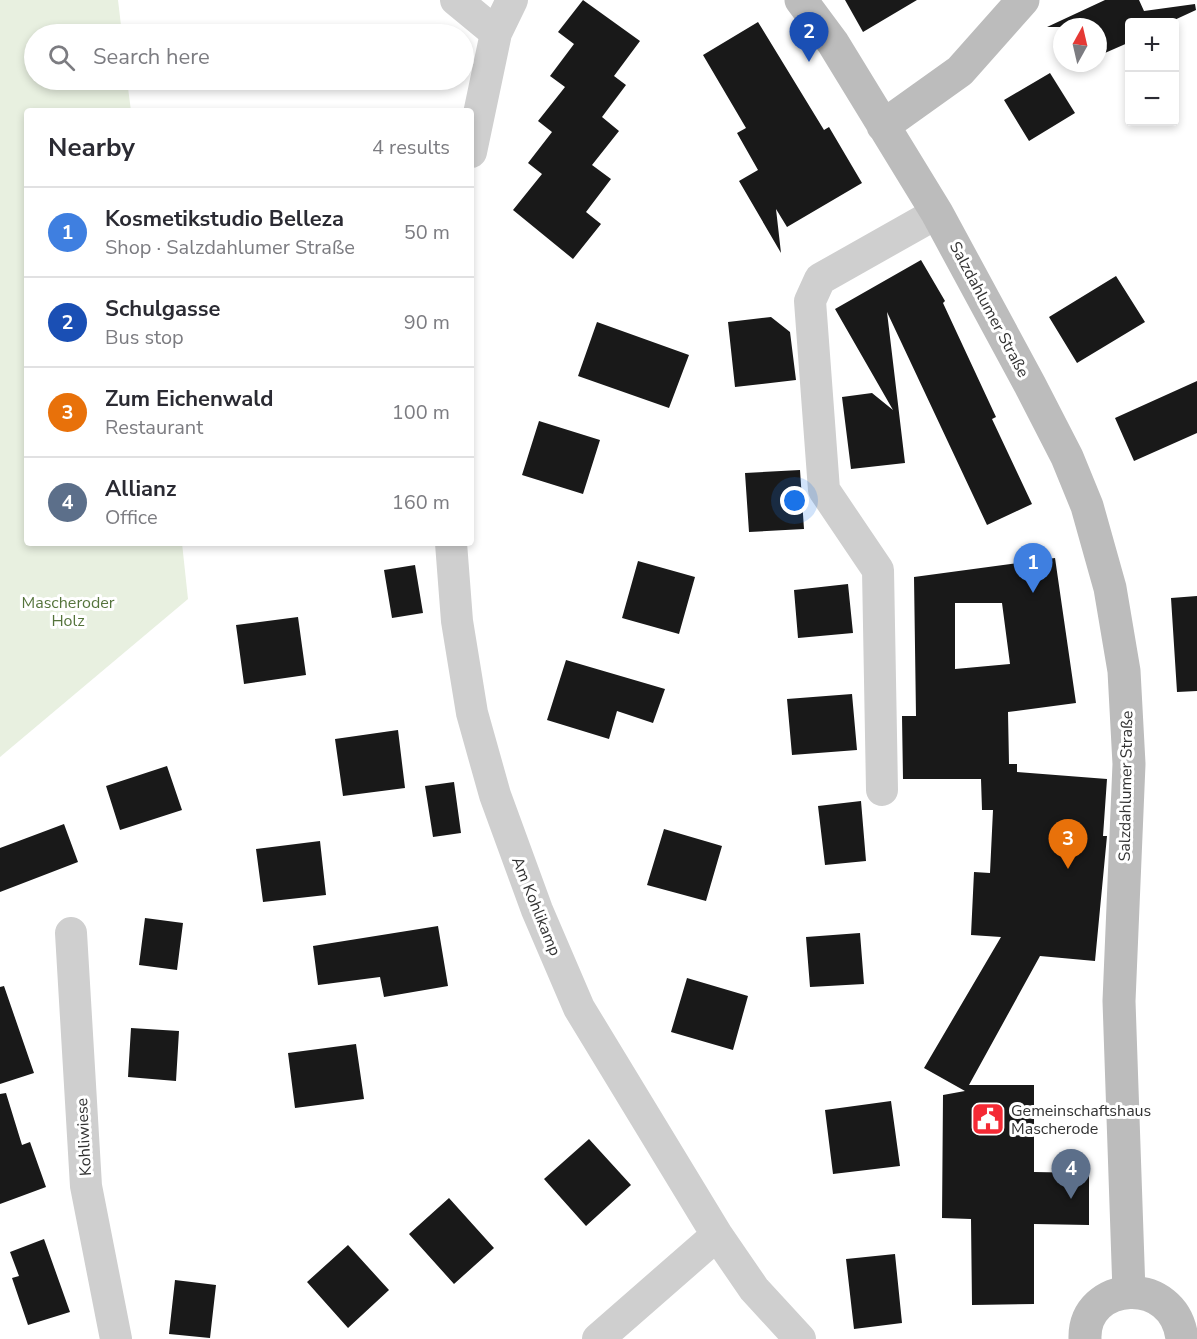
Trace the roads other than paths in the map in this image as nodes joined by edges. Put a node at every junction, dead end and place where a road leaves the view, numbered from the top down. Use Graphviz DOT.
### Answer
graph roads {
  1 [pos="456,0"];
  2 [pos="512,0"];
  3 [pos="801,0"];
  4 [pos="1023,0"];
  5 [pos="496,33"];
  6 [pos="883,126"];
  7 [pos="474,138"];
  8 [pos="937,213"];
  9 [pos="451,546"];
  10 [pos="882,789"];
  11 [pos="71,933"];
  12 [pos="717,1235"];
  13 [pos="1129,1292"];
  14 [pos="1187,1338"];
  15 [pos="116,1339"];
  16 [pos="598,1339"];
  17 [pos="800,1339"];
  18 [pos="1085,1339"];
  1 -- 5 [label="street"];
  2 -- 5 [label="street"];
  3 -- 6 [label="main road, Salzdahlumer Straße"];
  4 -- 6 [label="main road"];
  5 -- 7 [label="street"];
  6 -- 8 [label="main road, Salzdahlumer Straße"];
  8 -- 10 [label="street"];
  8 -- 13 [label="main road, Salzdahlumer Straße"];
  9 -- 12 [label="street, Am Kohlikamp"];
  11 -- 15 [label="street, Kohliwiese"];
  12 -- 16 [label="street"];
  12 -- 17 [label="street, Am Kohlikamp"];
  13 -- 14 [label="main road"];
  13 -- 18 [label="main road"];
}
